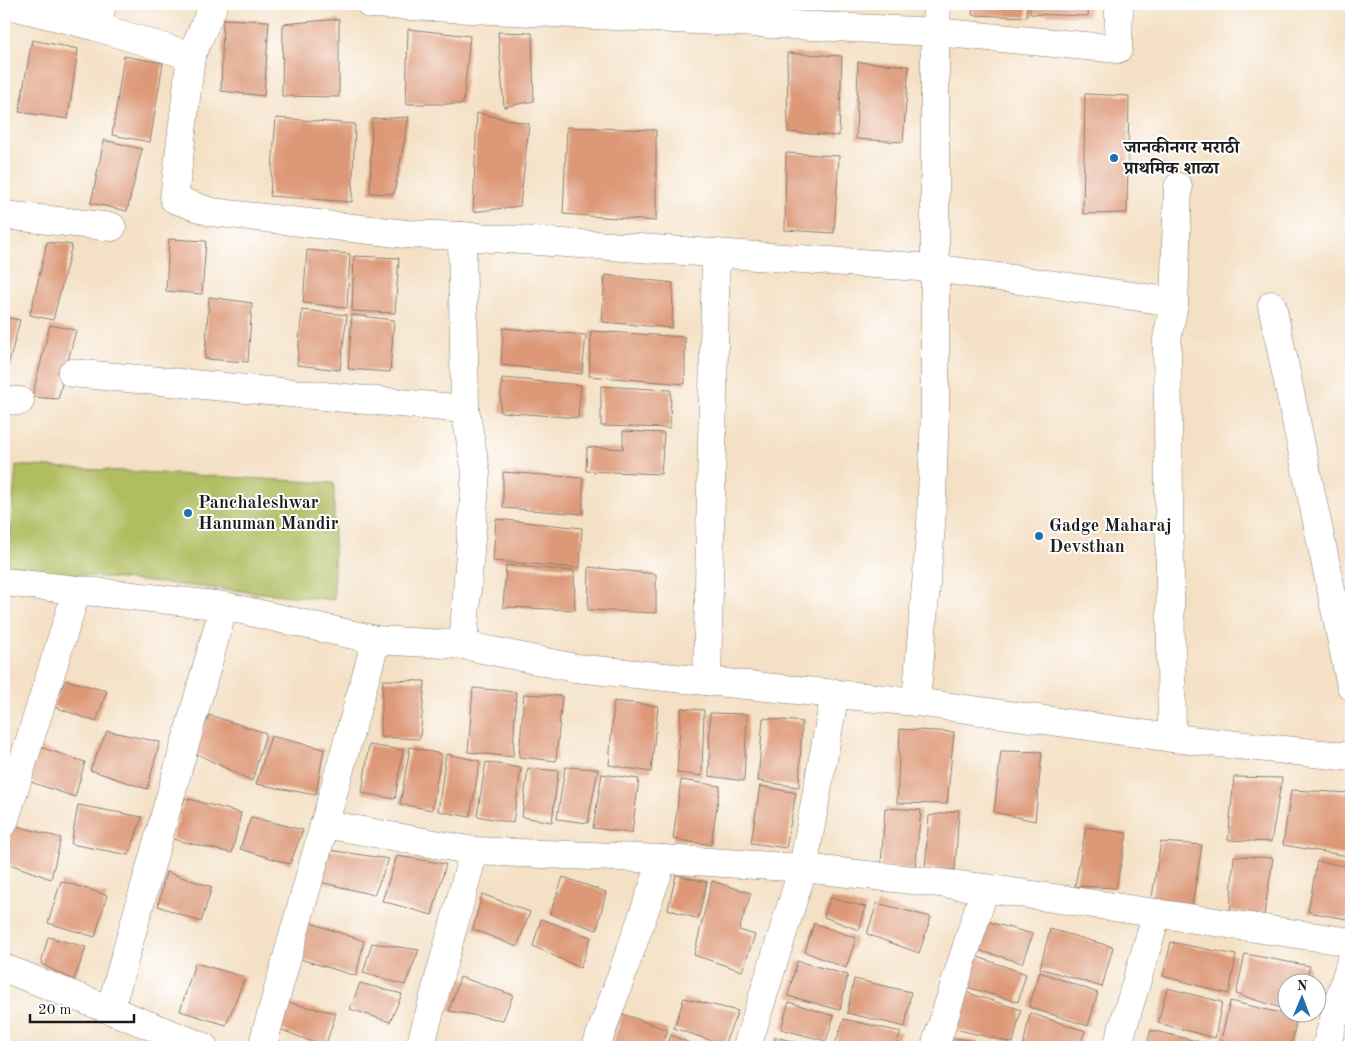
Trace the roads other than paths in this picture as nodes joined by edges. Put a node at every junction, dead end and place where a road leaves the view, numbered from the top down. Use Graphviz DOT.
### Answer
graph roads {
  1 [pos="4,4"];
  2 [pos="214,4"];
  3 [pos="370,4"];
  4 [pos="937,4"];
  5 [pos="1119,4"];
  6 [pos="100,15"];
  7 [pos="936,32"];
  8 [pos="191,56"];
  9 [pos="1178,187"];
  10 [pos="4,215"];
  11 [pos="112,227"];
  12 [pos="462,236"];
  13 [pos="716,253"];
  14 [pos="934,268"];
  15 [pos="1174,304"];
  16 [pos="1272,306"];
  17 [pos="72,373"];
  18 [pos="465,409"];
  19 [pos="4,582"];
  20 [pos="77,590"];
  21 [pos="224,606"];
  22 [pos="376,640"];
  23 [pos="463,645"];
  24 [pos="707,681"];
  25 [pos="1351,686"];
  26 [pos="835,693"];
  27 [pos="916,702"];
  28 [pos="1172,738"];
  29 [pos="1351,757"];
  30 [pos="4,822"];
  31 [pos="324,824"];
  32 [pos="474,850"];
  33 [pos="663,859"];
  34 [pos="804,868"];
  35 [pos="985,888"];
  36 [pos="1156,913"];
  37 [pos="1351,942"];
  38 [pos="1351,960"];
  39 [pos="4,968"];
  40 [pos="110,1010"];
  41 [pos="204,1047"];
  42 [pos="262,1047"];
  43 [pos="420,1047"];
  44 [pos="596,1047"];
  45 [pos="747,1047"];
  46 [pos="935,1047"];
  47 [pos="1117,1047"];
  48 [pos="1326,1047"];
  1 -- 6 [label="street"];
  2 -- 8 [label="street"];
  3 -- 7 [label="street"];
  4 -- 7 [label="street"];
  5 -- 7 [label="street"];
  6 -- 8 [label="street"];
  7 -- 14 [label="street"];
  8 -- 12 [label="street"];
  9 -- 15 [label="street"];
  10 -- 11 [label="street"];
  12 -- 13 [label="street"];
  12 -- 18 [label="street"];
  13 -- 14 [label="street"];
  13 -- 24 [label="street"];
  14 -- 15 [label="street"];
  14 -- 27 [label="street"];
  15 -- 28 [label="street"];
  16 -- 25 [label="street"];
  17 -- 18 [label="street"];
  18 -- 23 [label="street"];
  19 -- 20 [label="street"];
  20 -- 21 [label="street"];
  20 -- 30 [label="street"];
  21 -- 22 [label="street"];
  21 -- 40 [label="street"];
  22 -- 23 [label="street"];
  22 -- 31 [label="street"];
  23 -- 24 [label="street"];
  24 -- 26 [label="street"];
  26 -- 27 [label="street"];
  26 -- 34 [label="street"];
  27 -- 28 [label="street"];
  28 -- 29 [label="street"];
  31 -- 32 [label="street"];
  31 -- 42 [label="street"];
  32 -- 33 [label="street"];
  32 -- 43 [label="street"];
  33 -- 34 [label="street"];
  33 -- 44 [label="street"];
  34 -- 35 [label="street"];
  34 -- 45 [label="street"];
  35 -- 36 [label="street"];
  35 -- 46 [label="street"];
  36 -- 37 [label="street"];
  36 -- 47 [label="street"];
  38 -- 48 [label="street"];
  39 -- 40 [label="street"];
  40 -- 41 [label="street"];
}
